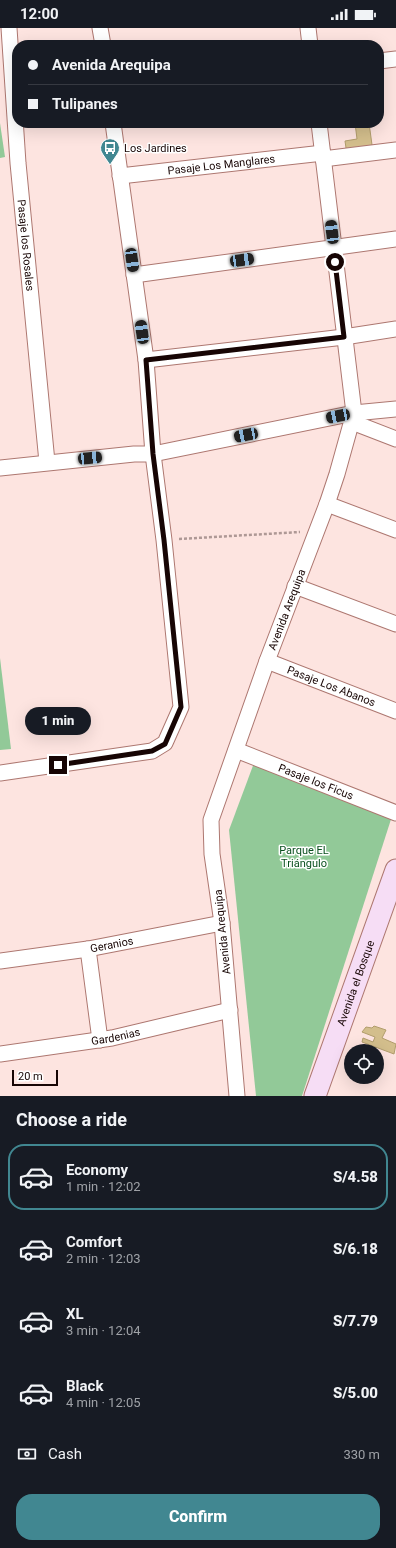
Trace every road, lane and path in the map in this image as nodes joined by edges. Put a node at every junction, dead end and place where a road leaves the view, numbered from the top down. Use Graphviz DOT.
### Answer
graph roads {
  1 [pos="9,28"];
  2 [pos="100,28"];
  3 [pos="308,28"];
  4 [pos="102,40"];
  5 [pos="309,40"];
  6 [pos="396,59"];
  7 [pos="384,60"];
  8 [pos="12,73"];
  9 [pos="16,128"];
  10 [pos="114,128"];
  11 [pos="320,128"];
  12 [pos="396,150"];
  13 [pos="323,156"];
  14 [pos="120,176"];
  15 [pos="396,239"];
  16 [pos="334,247"];
  17 [pos="134,275"];
  18 [pos="396,329"];
  19 [pos="344,337"];
  20 [pos="146,360"];
  21 [pos="396,409"];
  22 [pos="353,418"];
  23 [pos="396,439"];
  24 [pos="153,454"];
  25 [pos="46,462"];
  26 [pos="0,468"];
  27 [pos="327,504"];
  28 [pos="396,530"];
  29 [pos="316,532"];
  30 [pos="164,540"];
  31 [pos="295,586"];
  32 [pos="396,624"];
  33 [pos="267,661"];
  34 [pos="396,711"];
  35 [pos="236,750"];
  36 [pos="0,773"];
  37 [pos="396,811"];
  38 [pos="396,870"];
  39 [pos="222,923"];
  40 [pos="88,949"];
  41 [pos="0,961"];
  42 [pos="230,1010"];
  43 [pos="100,1040"];
  44 [pos="0,1054"];
  45 [pos="236,1095"];
  46 [pos="315,1096"];
  1 -- 8 [label="street, Pasaje los Rosales"];
  2 -- 4 [label="street"];
  3 -- 5 [label="street"];
  6 -- 7 [label="street"];
  9 -- 25 [label="street, Pasaje los Rosales"];
  10 -- 14 [label="street"];
  11 -- 13 [label="street, Avenida Arequipa"];
  12 -- 13 [label="street, Pasaje Los Manglares"];
  13 -- 14 [label="street, Pasaje Los Manglares"];
  13 -- 16 [label="street, Avenida Arequipa"];
  14 -- 17 [label="street"];
  15 -- 16 [label="street"];
  16 -- 17 [label="street"];
  16 -- 19 [label="street, Avenida Arequipa"];
  17 -- 20 [label="street"];
  18 -- 19 [label="street"];
  19 -- 20 [label="street"];
  19 -- 22 [label="street, Avenida Arequipa"];
  20 -- 24 [label="street"];
  21 -- 22 [label="street"];
  22 -- 23 [label="street"];
  22 -- 24 [label="street"];
  22 -- 27 [label="street, Avenida Arequipa"];
  24 -- 25 [label="street"];
  24 -- 30 [label="street"];
  25 -- 26 [label="street"];
  27 -- 28 [label="street"];
  27 -- 29 [label="street, Avenida Arequipa"];
  29 -- 30 [label="path"];
  29 -- 31 [label="street, Avenida Arequipa"];
  30 -- 36 [label="street"];
  31 -- 32 [label="street"];
  31 -- 33 [label="street, Avenida Arequipa"];
  33 -- 34 [label="street, Pasaje Los Abanos"];
  33 -- 35 [label="street, Avenida Arequipa"];
  35 -- 37 [label="street, Pasaje los Ficus"];
  35 -- 39 [label="street, Avenida Arequipa"];
  38 -- 46 [label="street, Avenida el Bosque"];
  39 -- 40 [label="street, Geranios"];
  39 -- 42 [label="street, Avenida Arequipa"];
  40 -- 41 [label="street, Geranios"];
  40 -- 43 [label="street"];
  42 -- 43 [label="street, Gardenias"];
  42 -- 45 [label="street, Avenida Arequipa"];
  43 -- 44 [label="street, Gardenias"];
}
